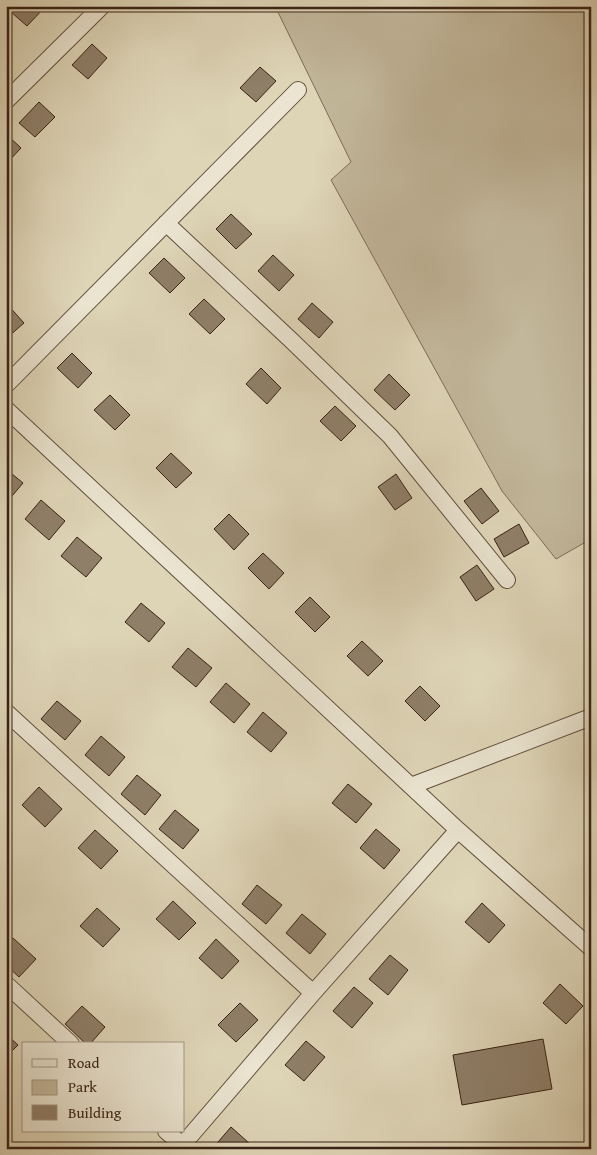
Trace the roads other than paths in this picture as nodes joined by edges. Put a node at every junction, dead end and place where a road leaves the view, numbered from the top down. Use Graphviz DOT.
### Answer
graph roads {
  1 [pos="102,6"];
  2 [pos="298,90"];
  3 [pos="6,101"];
  4 [pos="166,223"];
  5 [pos="6,385"];
  6 [pos="6,410"];
  7 [pos="507,580"];
  8 [pos="6,712"];
  9 [pos="591,717"];
  10 [pos="411,786"];
  11 [pos="458,830"];
  12 [pos="591,948"];
  13 [pos="6,984"];
  14 [pos="313,994"];
  15 [pos="69,1042"];
  16 [pos="167,1132"];
  17 [pos="180,1147"];
  1 -- 3 [label="street"];
  2 -- 4 [label="street"];
  4 -- 5 [label="street"];
  4 -- 7 [label="street"];
  6 -- 10 [label="street"];
  8 -- 14 [label="street"];
  9 -- 10 [label="street"];
  10 -- 11 [label="street"];
  11 -- 12 [label="street"];
  11 -- 14 [label="street"];
  13 -- 15 [label="street"];
  14 -- 17 [label="street"];
  16 -- 17 [label="street"];
}
